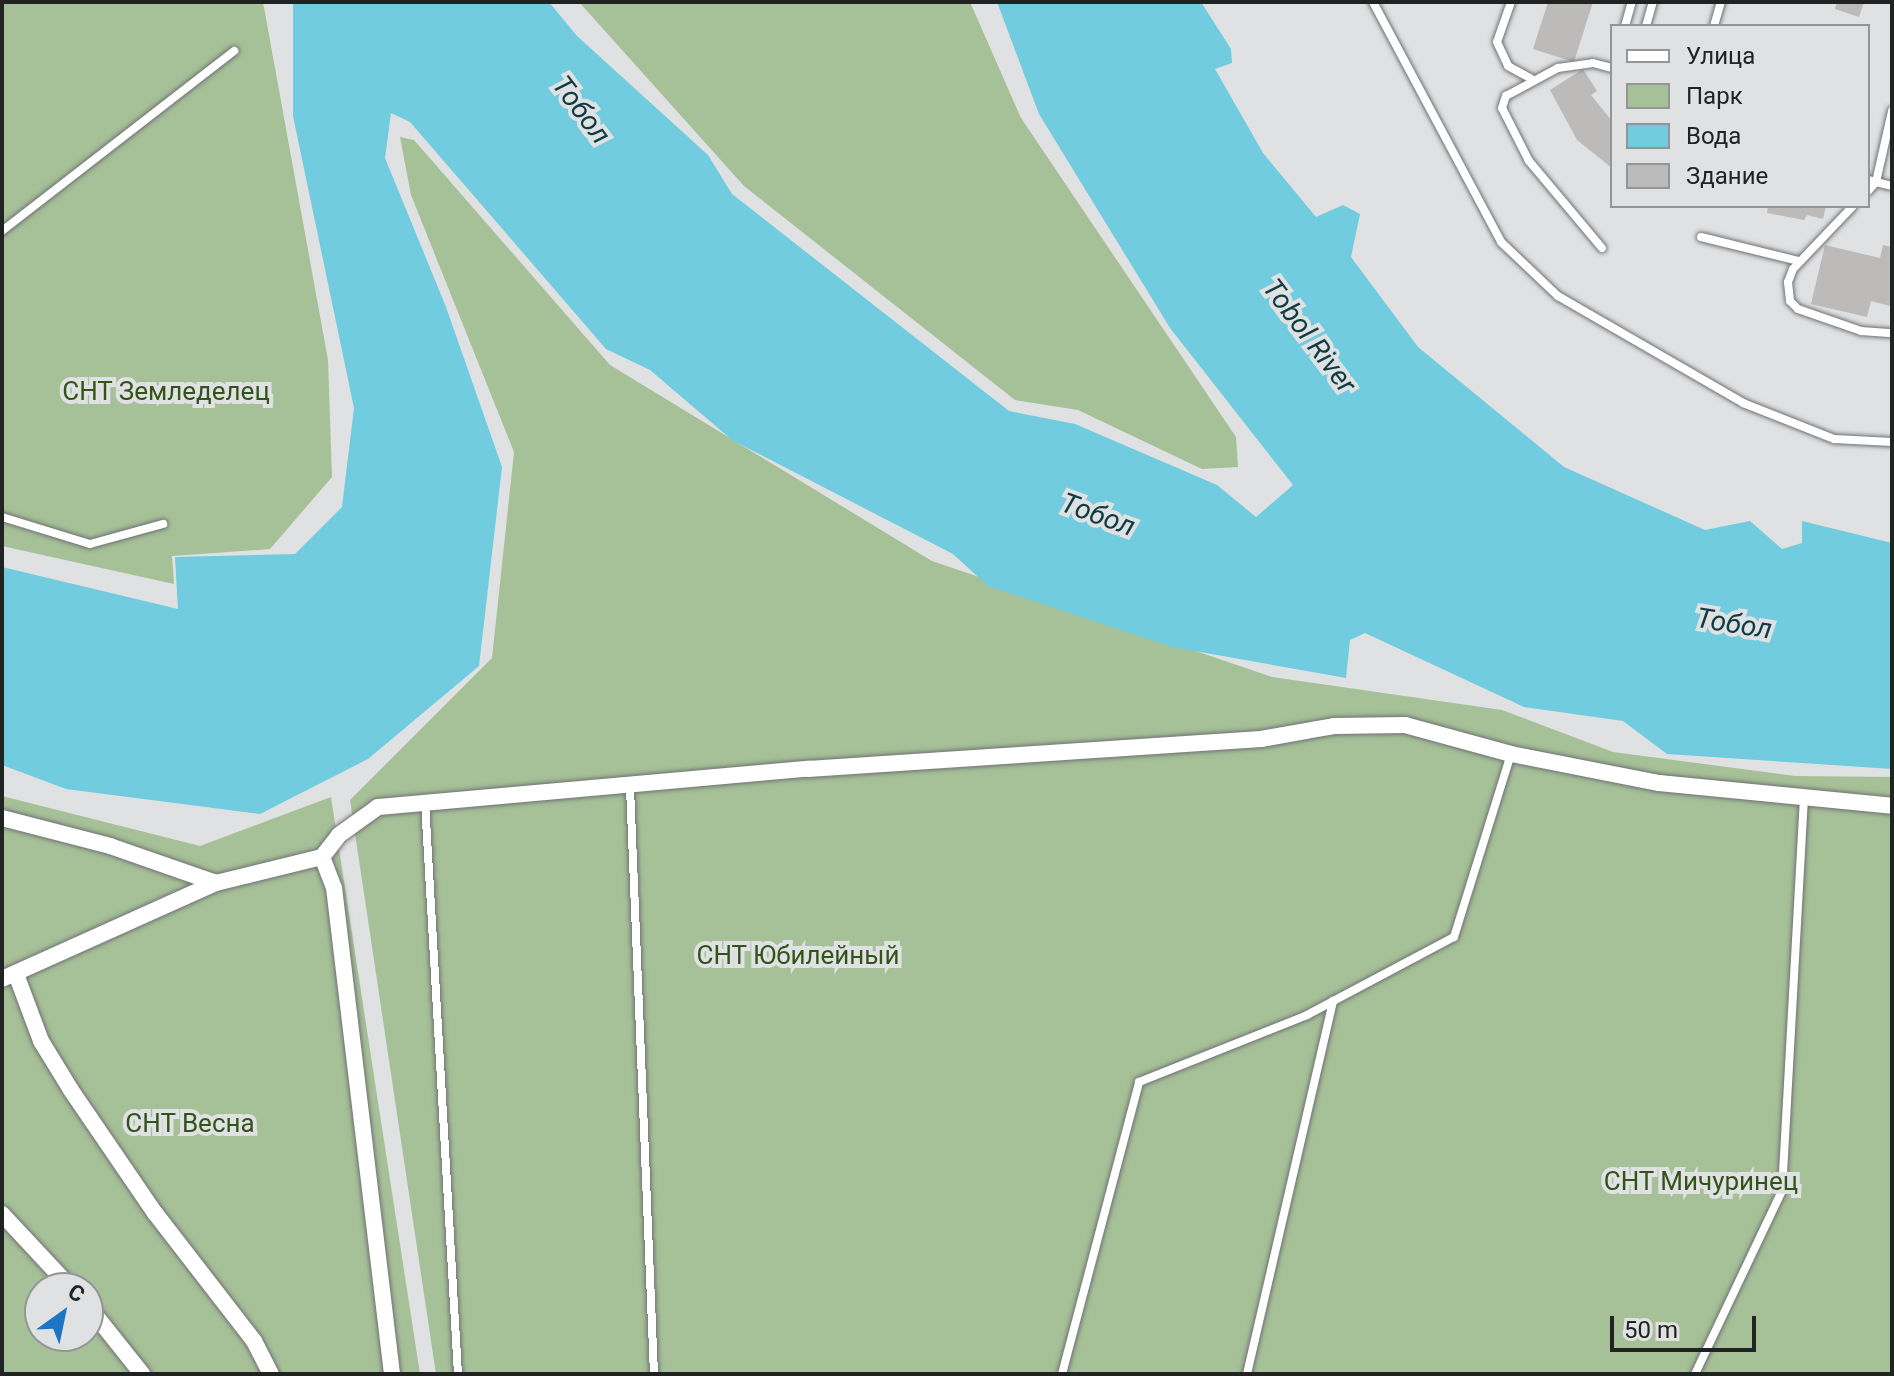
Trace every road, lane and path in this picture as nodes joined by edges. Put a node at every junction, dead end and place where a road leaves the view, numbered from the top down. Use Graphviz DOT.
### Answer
graph roads {
  1 [pos="1373,2"];
  2 [pos="1511,2"];
  3 [pos="1632,2"];
  4 [pos="1653,2"];
  5 [pos="1721,2"];
  6 [pos="1626,24"];
  7 [pos="1647,24"];
  8 [pos="1715,24"];
  9 [pos="234,51"];
  10 [pos="1610,67"];
  11 [pos="1531,79"];
  12 [pos="1892,111"];
  13 [pos="1872,181"];
  14 [pos="1892,186"];
  15 [pos="1851,208"];
  16 [pos="2,231"];
  17 [pos="1701,237"];
  18 [pos="1602,248"];
  19 [pos="1799,261"];
  20 [pos="1892,333"];
  21 [pos="1892,442"];
  22 [pos="2,517"];
  23 [pos="163,524"];
  24 [pos="1511,754"];
  25 [pos="630,787"];
  26 [pos="1804,800"];
  27 [pos="425,801"];
  28 [pos="1892,806"];
  29 [pos="2,818"];
  30 [pos="322,857"];
  31 [pos="216,883"];
  32 [pos="9,977"];
  33 [pos="1333,1001"];
  34 [pos="2,1214"];
  35 [pos="56,1272"];
  36 [pos="104,1326"];
  37 [pos="142,1374"];
  38 [pos="271,1374"];
  39 [pos="392,1374"];
  40 [pos="458,1374"];
  41 [pos="654,1374"];
  42 [pos="1062,1374"];
  43 [pos="1247,1374"];
  44 [pos="1695,1374"];
  1 -- 21 [label="lane"];
  2 -- 11 [label="lane"];
  3 -- 6 [label="lane"];
  4 -- 7 [label="lane"];
  5 -- 8 [label="lane"];
  9 -- 16 [label="lane"];
  10 -- 11 [label="lane"];
  11 -- 18 [label="lane"];
  12 -- 13 [label="lane"];
  13 -- 14 [label="lane"];
  15 -- 19 [label="lane"];
  17 -- 19 [label="lane"];
  19 -- 20 [label="lane"];
  22 -- 23 [label="lane"];
  24 -- 25 [label="street"];
  24 -- 26 [label="street"];
  24 -- 33 [label="lane"];
  25 -- 27 [label="street"];
  25 -- 41 [label="lane"];
  26 -- 28 [label="street"];
  26 -- 44 [label="lane"];
  27 -- 30 [label="street"];
  27 -- 40 [label="lane"];
  29 -- 31 [label="street"];
  30 -- 31 [label="street"];
  30 -- 39 [label="street"];
  31 -- 32 [label="street"];
  32 -- 38 [label="street"];
  33 -- 42 [label="lane"];
  33 -- 43 [label="lane"];
  34 -- 35 [label="street"];
  36 -- 37 [label="street"];
}
